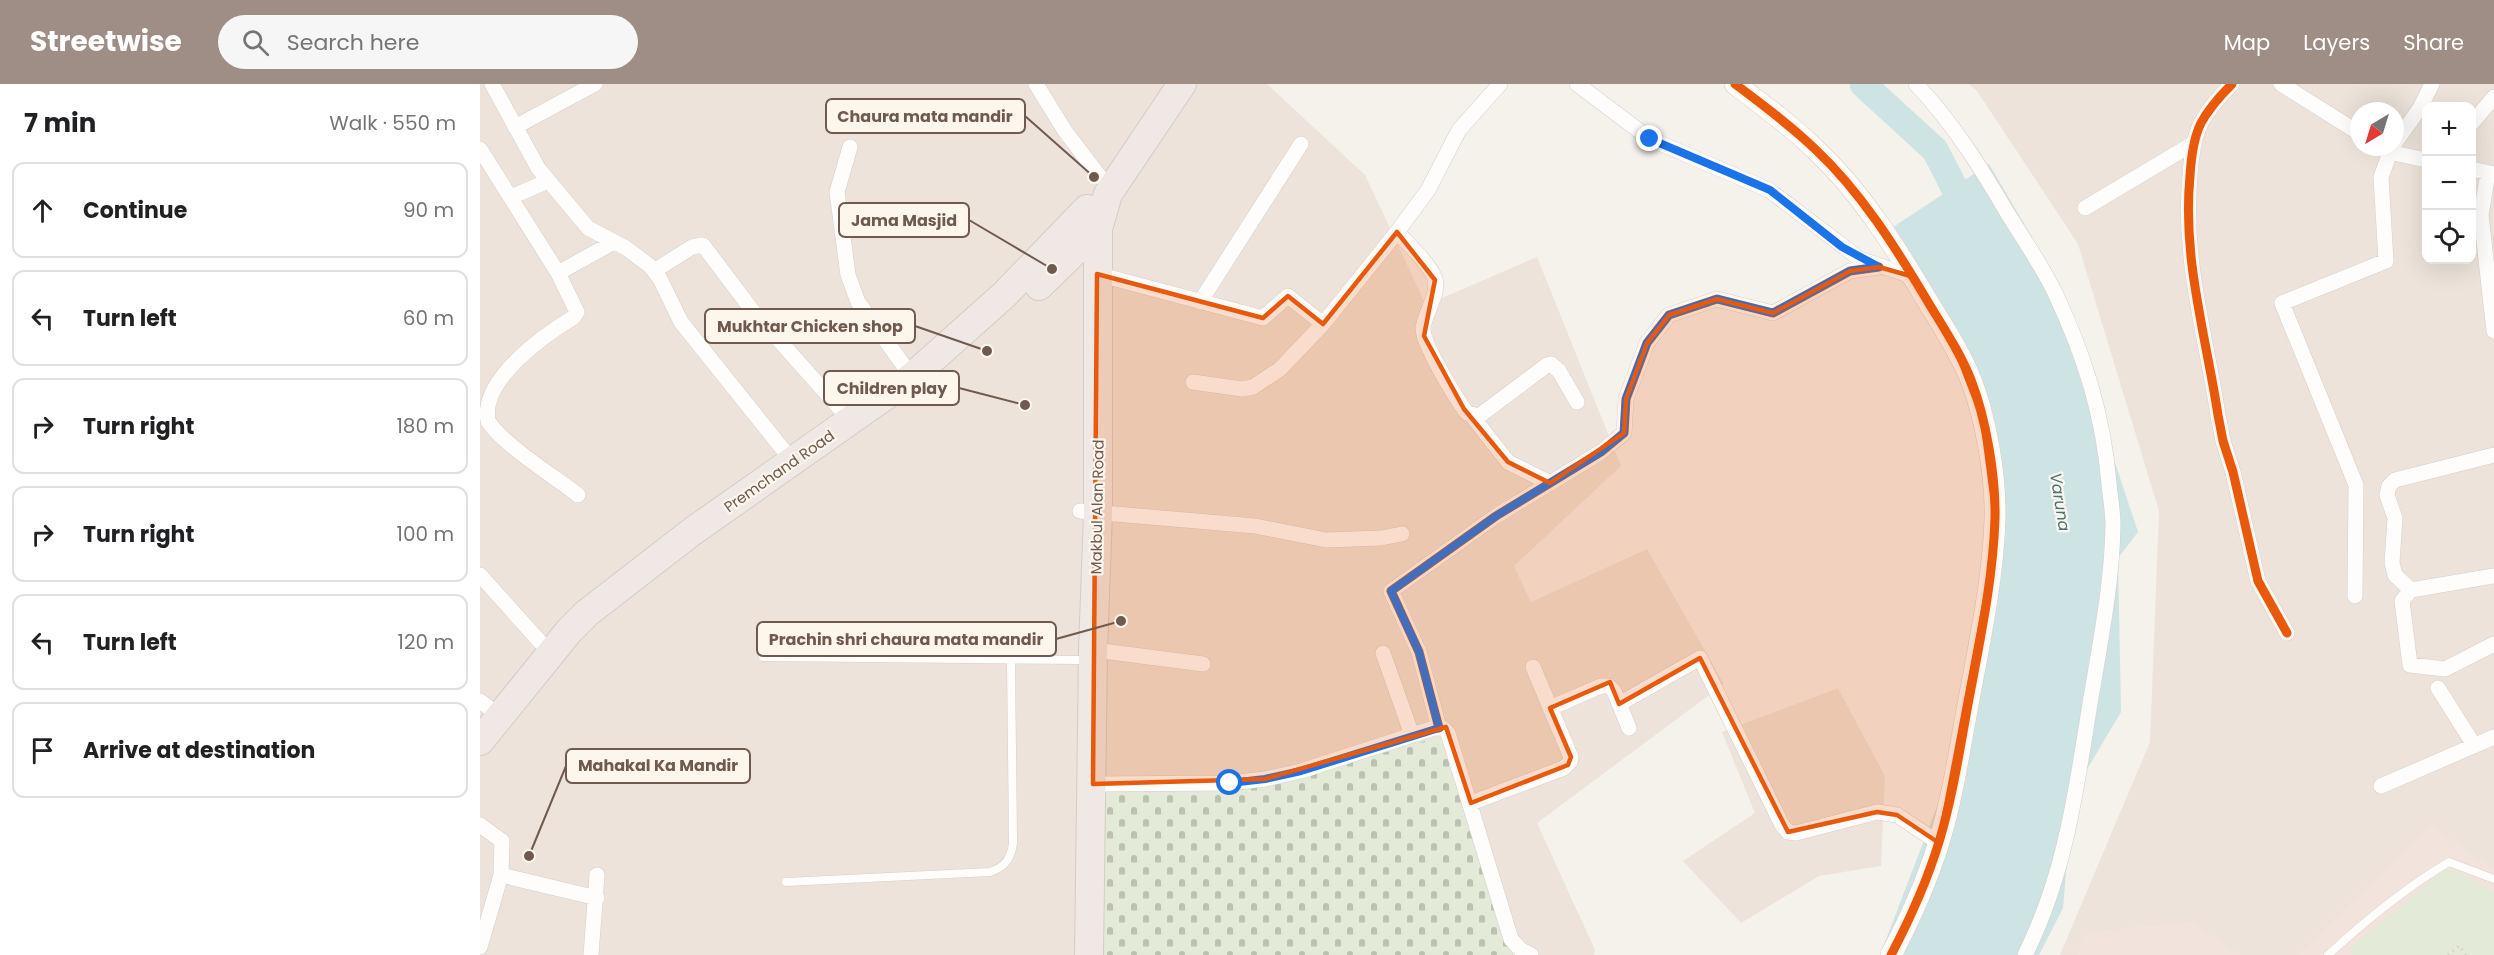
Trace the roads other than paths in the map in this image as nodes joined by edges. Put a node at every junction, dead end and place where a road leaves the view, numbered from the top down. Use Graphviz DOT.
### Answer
graph roads {
  1 [pos="492,84"];
  2 [pos="595,84"];
  3 [pos="1036,84"];
  4 [pos="1162,84"];
  5 [pos="1182,84"];
  6 [pos="1500,84"];
  7 [pos="1577,84"];
  8 [pos="1735,84"];
  9 [pos="1917,84"];
  10 [pos="2232,84"];
  11 [pos="2281,84"];
  12 [pos="2432,84"];
  13 [pos="2494,97"];
  14 [pos="2476,118"];
  15 [pos="515,127"];
  16 [pos="2350,127"];
  17 [pos="2404,128"];
  18 [pos="2194,143"];
  19 [pos="1300,144"];
  20 [pos="850,147"];
  21 [pos="480,149"];
  22 [pos="2404,152"];
  23 [pos="2387,156"];
  24 [pos="2422,158"];
  25 [pos="2476,171"];
  26 [pos="2491,173"];
  27 [pos="1100,177"];
  28 [pos="548,181"];
  29 [pos="511,197"];
  30 [pos="2085,208"];
  31 [pos="1087,209"];
  32 [pos="1397,232"];
  33 [pos="614,242"];
  34 [pos="1082,244"];
  35 [pos="1879,267"];
  36 [pos="654,271"];
  37 [pos="558,273"];
  38 [pos="1097,274"];
  39 [pos="1914,278"];
  40 [pos="1200,302"];
  41 [pos="1323,324"];
  42 [pos="2494,331"];
  43 [pos="912,377"];
  44 [pos="1193,382"];
  45 [pos="1577,402"];
  46 [pos="1472,416"];
  47 [pos="851,421"];
  48 [pos="2494,455"];
  49 [pos="793,462"];
  50 [pos="1550,483"];
  51 [pos="578,495"];
  52 [pos="1089,512"];
  53 [pos="1402,534"];
  54 [pos="480,575"];
  55 [pos="2494,576"];
  56 [pos="2411,590"];
  57 [pos="2355,596"];
  58 [pos="2287,633"];
  59 [pos="2494,645"];
  60 [pos="1084,653"];
  61 [pos="1383,653"];
  62 [pos="551,654"];
  63 [pos="763,657"];
  64 [pos="1011,659"];
  65 [pos="1203,664"];
  66 [pos="1533,667"];
  67 [pos="2438,688"];
  68 [pos="1619,704"];
  69 [pos="490,708"];
  70 [pos="1550,708"];
  71 [pos="1439,728"];
  72 [pos="1629,728"];
  73 [pos="1412,735"];
  74 [pos="2494,737"];
  75 [pos="480,741"];
  76 [pos="2474,745"];
  77 [pos="480,765"];
  78 [pos="1092,783"];
  79 [pos="2381,786"];
  80 [pos="1471,803"];
  81 [pos="480,825"];
  82 [pos="1939,843"];
  83 [pos="1083,848"];
  84 [pos="501,875"];
  85 [pos="597,875"];
  86 [pos="2494,879"];
  87 [pos="786,882"];
  88 [pos="597,898"];
  89 [pos="480,947"];
  90 [pos="591,955"];
  91 [pos="1074,955"];
  92 [pos="1089,955"];
  93 [pos="1531,955"];
  94 [pos="1891,955"];
  95 [pos="2025,955"];
  96 [pos="2328,955"];
  1 -- 15 [label="street"];
  2 -- 15 [label="street"];
  3 -- 27 [label="street"];
  4 -- 27 [label="highway, Makbul Alan Road"];
  5 -- 38 [label="highway, Makbul Alan Road"];
  6 -- 32 [label="street"];
  7 -- 35 [label="street"];
  8 -- 39 [label="street"];
  9 -- 95 [label="street"];
  10 -- 18 [label="street"];
  11 -- 16 [label="street"];
  12 -- 17 [label="street"];
  13 -- 14 [label="street"];
  15 -- 28 [label="street"];
  18 -- 30 [label="street"];
  18 -- 58 [label="street"];
  19 -- 40 [label="street"];
  20 -- 43 [label="street"];
  21 -- 29 [label="street"];
  22 -- 24 [label="street"];
  23 -- 57 [label="street"];
  25 -- 26 [label="street"];
  26 -- 42 [label="street"];
  27 -- 31 [label="highway, Makbul Alan Road"];
  28 -- 29 [label="street"];
  28 -- 33 [label="street"];
  29 -- 37 [label="street"];
  31 -- 34 [label="highway, Makbul Alan Road"];
  31 -- 43 [label="highway, Premchand Road"];
  32 -- 41 [label="street"];
  32 -- 46 [label="street"];
  33 -- 36 [label="street"];
  33 -- 37 [label="street"];
  34 -- 52 [label="highway, Makbul Alan Road"];
  34 -- 77 [label="highway, Premchand Road"];
  35 -- 39 [label="street"];
  35 -- 50 [label="street"];
  36 -- 47 [label="street"];
  36 -- 49 [label="street"];
  37 -- 51 [label="street"];
  38 -- 40 [label="street"];
  38 -- 52 [label="highway, Makbul Alan Road"];
  39 -- 82 [label="street"];
  40 -- 41 [label="street"];
  41 -- 44 [label="street"];
  43 -- 47 [label="highway, Premchand Road"];
  45 -- 46 [label="street"];
  46 -- 50 [label="street"];
  47 -- 49 [label="highway, Premchand Road"];
  48 -- 56 [label="street"];
  49 -- 62 [label="highway, Premchand Road"];
  50 -- 71 [label="street"];
  52 -- 53 [label="street"];
  52 -- 60 [label="highway, Makbul Alan Road"];
  54 -- 62 [label="street"];
  55 -- 56 [label="street"];
  56 -- 59 [label="street"];
  60 -- 64 [label="lane"];
  60 -- 65 [label="street"];
  60 -- 78 [label="highway, Makbul Alan Road"];
  60 -- 83 [label="highway, Makbul Alan Road"];
  61 -- 73 [label="street"];
  62 -- 69 [label="highway, Premchand Road"];
  63 -- 64 [label="lane"];
  64 -- 87 [label="lane"];
  66 -- 70 [label="street"];
  67 -- 76 [label="street"];
  68 -- 70 [label="street"];
  68 -- 72 [label="street"];
  68 -- 82 [label="street"];
  69 -- 75 [label="highway, Premchand Road"];
  70 -- 80 [label="street"];
  71 -- 73 [label="street"];
  71 -- 80 [label="street"];
  73 -- 78 [label="street"];
  74 -- 76 [label="street"];
  76 -- 79 [label="street"];
  78 -- 83 [label="highway, Makbul Alan Road"];
  80 -- 93 [label="street"];
  81 -- 84 [label="street"];
  82 -- 94 [label="street"];
  83 -- 91 [label="highway, Makbul Alan Road"];
  83 -- 92 [label="highway, Makbul Alan Road"];
  84 -- 88 [label="street"];
  84 -- 89 [label="street"];
  85 -- 88 [label="street"];
  86 -- 96 [label="lane"];
  88 -- 90 [label="street"];
}
